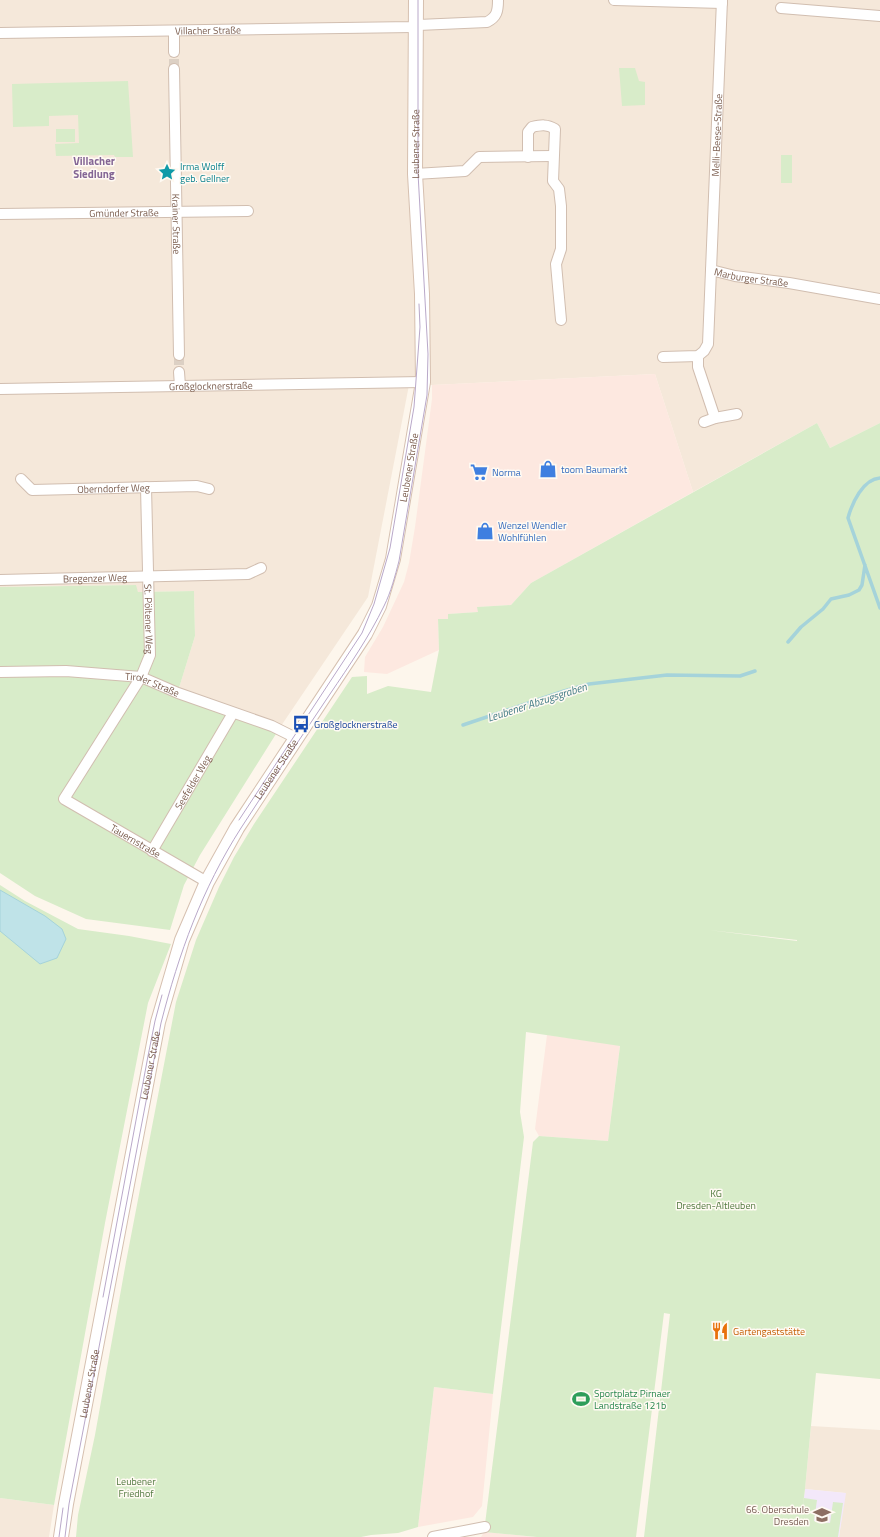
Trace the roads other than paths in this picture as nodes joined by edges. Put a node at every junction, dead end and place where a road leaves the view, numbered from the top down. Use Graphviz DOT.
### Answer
graph roads {
  1 [pos="416,0"];
  2 [pos="498,0"];
  3 [pos="614,0"];
  4 [pos="722,2"];
  5 [pos="781,8"];
  6 [pos="880,16"];
  7 [pos="416,26"];
  8 [pos="174,32"];
  9 [pos="0,33"];
  10 [pos="174,52"];
  11 [pos="174,69"];
  12 [pos="528,156"];
  13 [pos="553,156"];
  14 [pos="415,174"];
  15 [pos="248,211"];
  16 [pos="177,212"];
  17 [pos="0,214"];
  18 [pos="712,270"];
  19 [pos="880,299"];
  20 [pos="561,320"];
  21 [pos="179,355"];
  22 [pos="698,356"];
  23 [pos="663,357"];
  24 [pos="179,372"];
  25 [pos="422,382"];
  26 [pos="180,386"];
  27 [pos="0,389"];
  28 [pos="737,414"];
  29 [pos="715,418"];
  30 [pos="704,422"];
  31 [pos="21,479"];
  32 [pos="146,487"];
  33 [pos="210,489"];
  34 [pos="261,568"];
  35 [pos="148,577"];
  36 [pos="0,580"];
  37 [pos="0,672"];
  38 [pos="141,677"];
  39 [pos="233,713"];
  40 [pos="296,738"];
  41 [pos="64,799"];
  42 [pos="152,850"];
  43 [pos="207,882"];
  44 [pos="485,1527"];
  45 [pos="61,1537"];
  46 [pos="433,1537"];
  1 -- 7 [label="street, Leubener Straße"];
  2 -- 7 [label="street, Villacher Straße"];
  3 -- 4 [label="street"];
  4 -- 18 [label="street, Melli-Beese-Straße"];
  5 -- 6 [label="street"];
  7 -- 8 [label="street, Villacher Straße"];
  7 -- 14 [label="street, Leubener Straße"];
  8 -- 9 [label="street, Villacher Straße"];
  8 -- 10 [label="street"];
  11 -- 16 [label="street, Krainer Straße"];
  12 -- 13 [label="street"];
  12 -- 13 [label="street"];
  12 -- 14 [label="street"];
  13 -- 20 [label="street"];
  14 -- 25 [label="street, Leubener Straße"];
  15 -- 16 [label="street, Gmünder Straße"];
  16 -- 17 [label="street, Gmünder Straße"];
  16 -- 21 [label="street, Krainer Straße"];
  18 -- 19 [label="street, Marburger Straße"];
  18 -- 22 [label="street, Marburger Straße"];
  22 -- 23 [label="street"];
  22 -- 29 [label="street"];
  24 -- 26 [label="street"];
  25 -- 26 [label="street, Großglocknerstraße"];
  25 -- 40 [label="street, Leubener Straße"];
  26 -- 27 [label="street, Großglocknerstraße"];
  28 -- 29 [label="street"];
  29 -- 30 [label="street"];
  31 -- 32 [label="street, Oberndorfer Weg"];
  32 -- 33 [label="street, Oberndorfer Weg"];
  32 -- 35 [label="street, St. Pöltener Weg"];
  34 -- 35 [label="street, Bregenzer Weg"];
  35 -- 36 [label="street, Bregenzer Weg"];
  35 -- 38 [label="street, St. Pöltener Weg"];
  37 -- 38 [label="street, Tiroler Straße"];
  38 -- 39 [label="street, Tiroler Straße"];
  38 -- 41 [label="street, St. Pöltener Weg"];
  39 -- 40 [label="street, Tiroler Straße"];
  39 -- 42 [label="street, Seefelder Weg"];
  40 -- 43 [label="street, Leubener Straße"];
  41 -- 42 [label="street, Tauernstraße"];
  42 -- 43 [label="street, Tauernstraße"];
  43 -- 45 [label="street, Leubener Straße"];
  44 -- 46 [label="street"];
}
